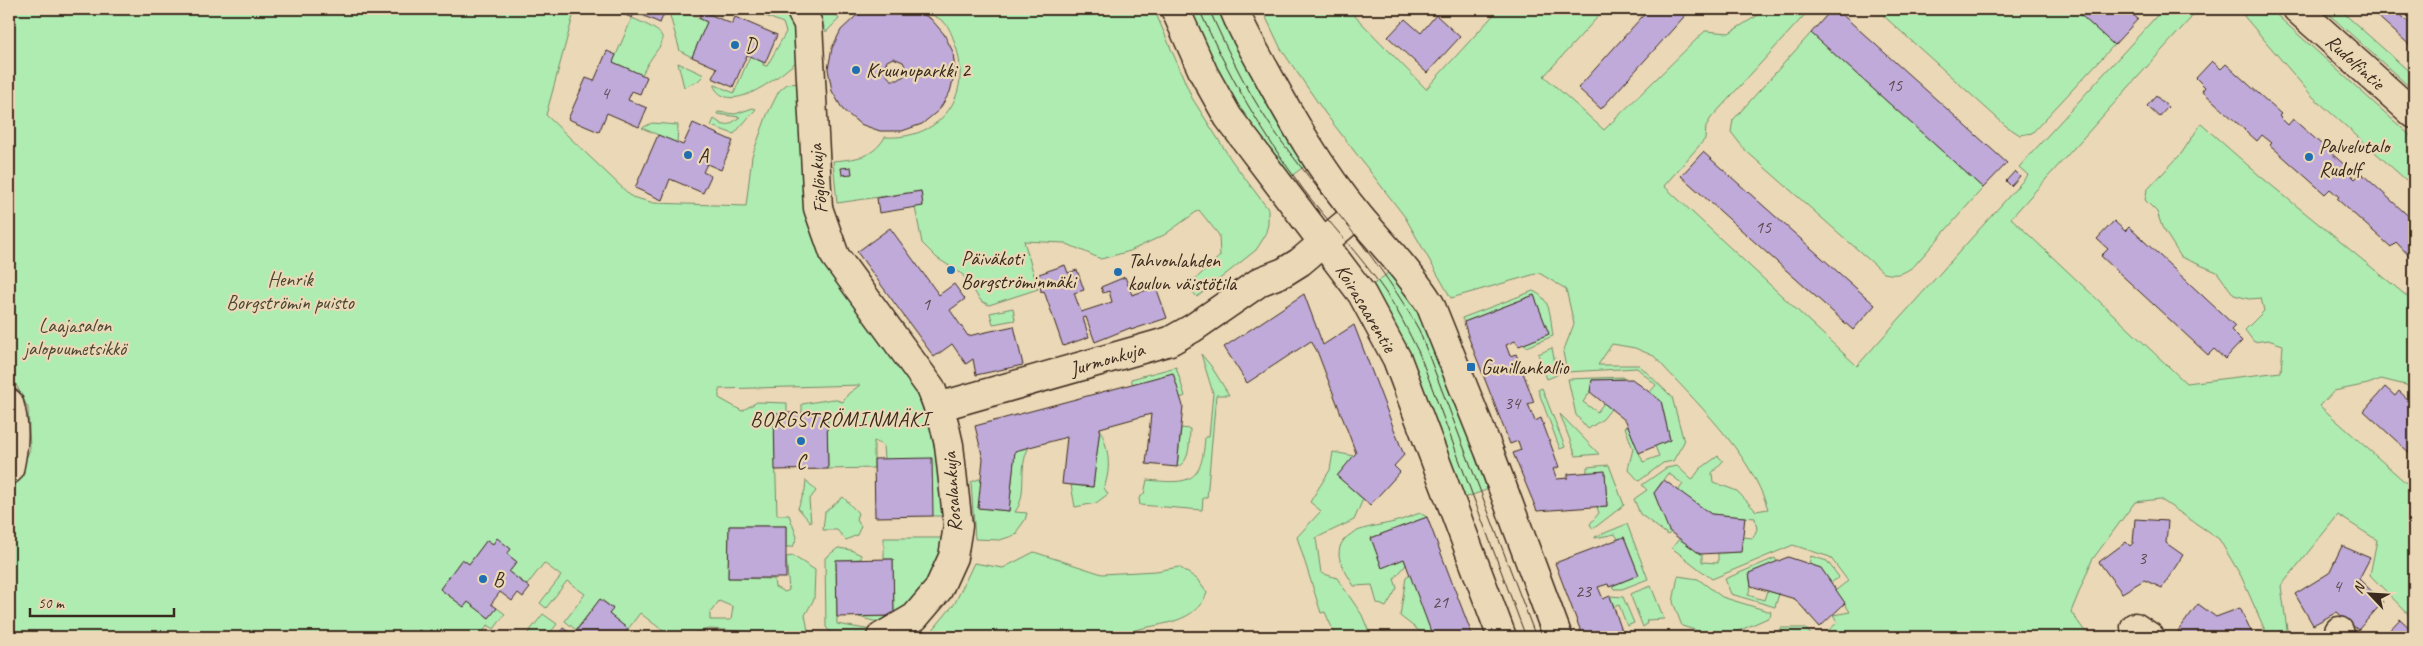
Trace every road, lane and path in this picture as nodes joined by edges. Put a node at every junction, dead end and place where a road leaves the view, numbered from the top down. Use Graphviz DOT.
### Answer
graph roads {
  1 [pos="800,9"];
  2 [pos="1175,9"];
  3 [pos="1234,9"];
  4 [pos="2297,9"];
  5 [pos="2414,114"];
  6 [pos="1352,207"];
  7 [pos="1318,236"];
  8 [pos="9,402"];
  9 [pos="938,407"];
  10 [pos="9,470"];
  11 [pos="881,637"];
  12 [pos="1502,637"];
  13 [pos="1558,637"];
  1 -- 9 [label="street, Föglönkuja"];
  2 -- 7 [label="street, Koirasaarentie"];
  3 -- 6 [label="street"];
  4 -- 5 [label="street, Rudolfintie"];
  6 -- 7 [label="street, Jurmonkuja"];
  6 -- 13 [label="street"];
  7 -- 9 [label="street, Jurmonkuja"];
  7 -- 12 [label="street, Koirasaarentie"];
  8 -- 10 [label="street"];
  9 -- 11 [label="street, Rosalankuja"];
}
